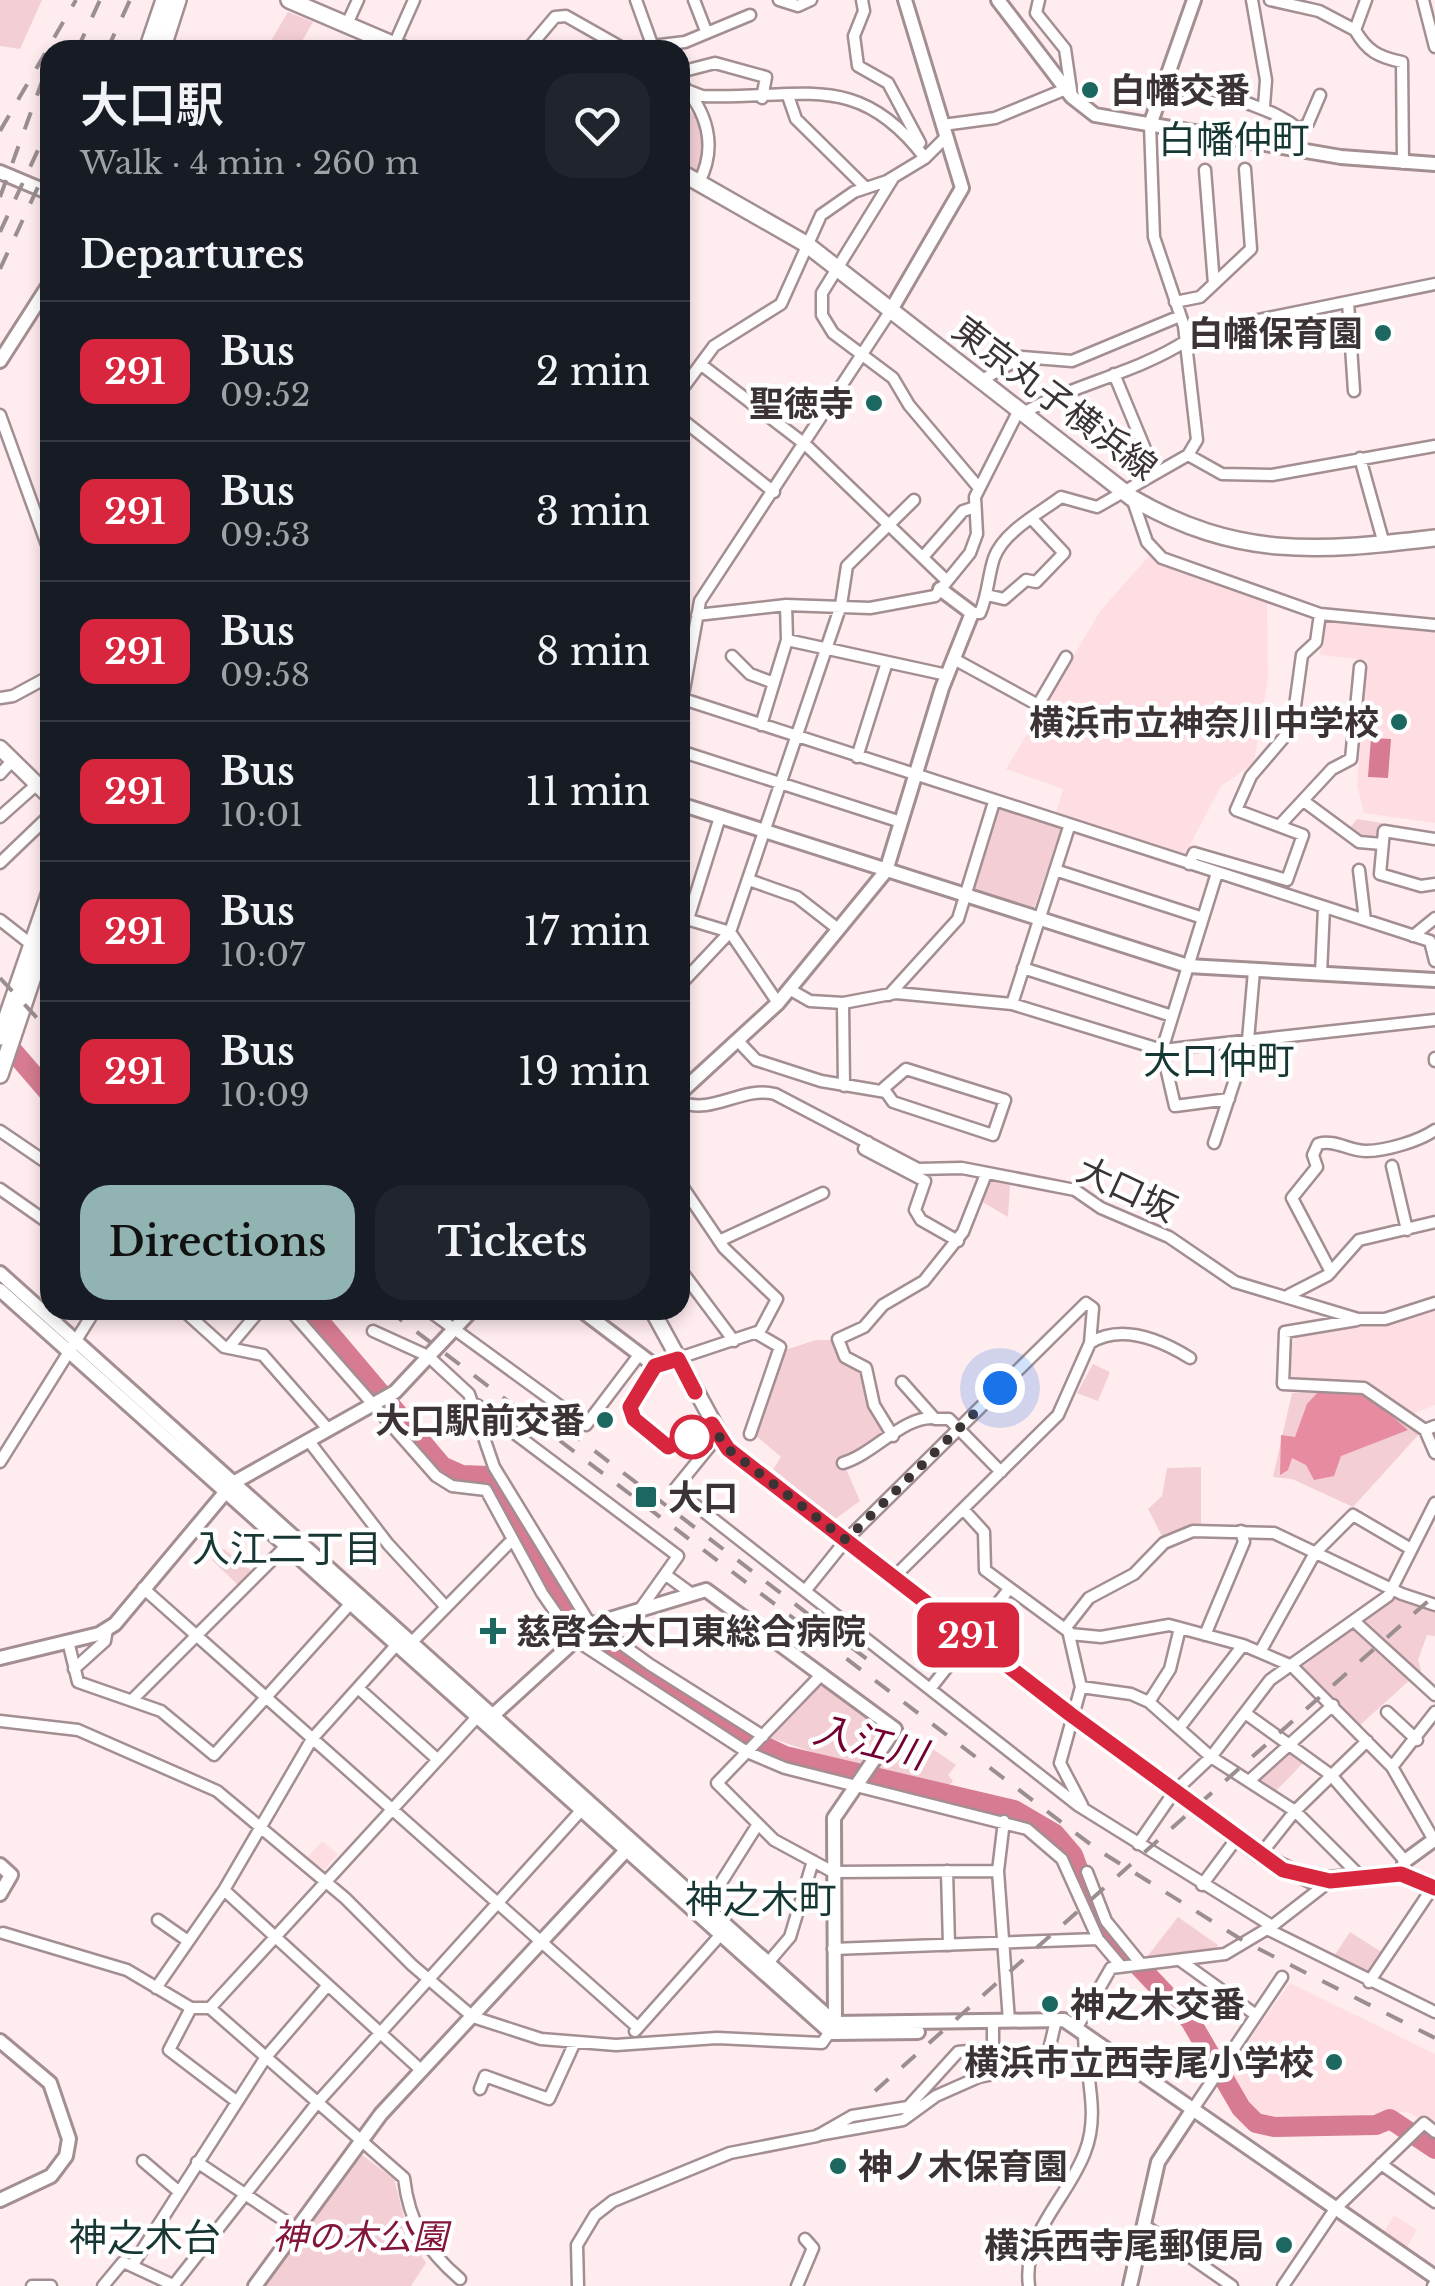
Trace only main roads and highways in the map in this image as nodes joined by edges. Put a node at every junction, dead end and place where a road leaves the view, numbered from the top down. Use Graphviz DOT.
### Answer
graph roads {
  1 [pos="164,0"];
  2 [pos="178,0"];
  3 [pos="290,0"];
  4 [pos="150,40"];
  5 [pos="165,40"];
  6 [pos="379,40"];
  7 [pos="690,177"];
  8 [pos="1435,538"];
  9 [pos="0,748"];
  10 [pos="40,788"];
  11 [pos="40,921"];
  12 [pos="40,956"];
  13 [pos="7,1029"];
  14 [pos="2,1067"];
  15 [pos="657,1320"];
  16 [pos="1434,1888"];
  1 -- 4 [label="main road"];
  2 -- 5 [label="main road"];
  3 -- 6 [label="main road"];
  7 -- 8 [label="main road, 東京丸子横浜線"];
  9 -- 10 [label="main road"];
  11 -- 13 [label="main road"];
  12 -- 13 [label="main road"];
  13 -- 14 [label="main road"];
  15 -- 16 [label="main road"];
}
